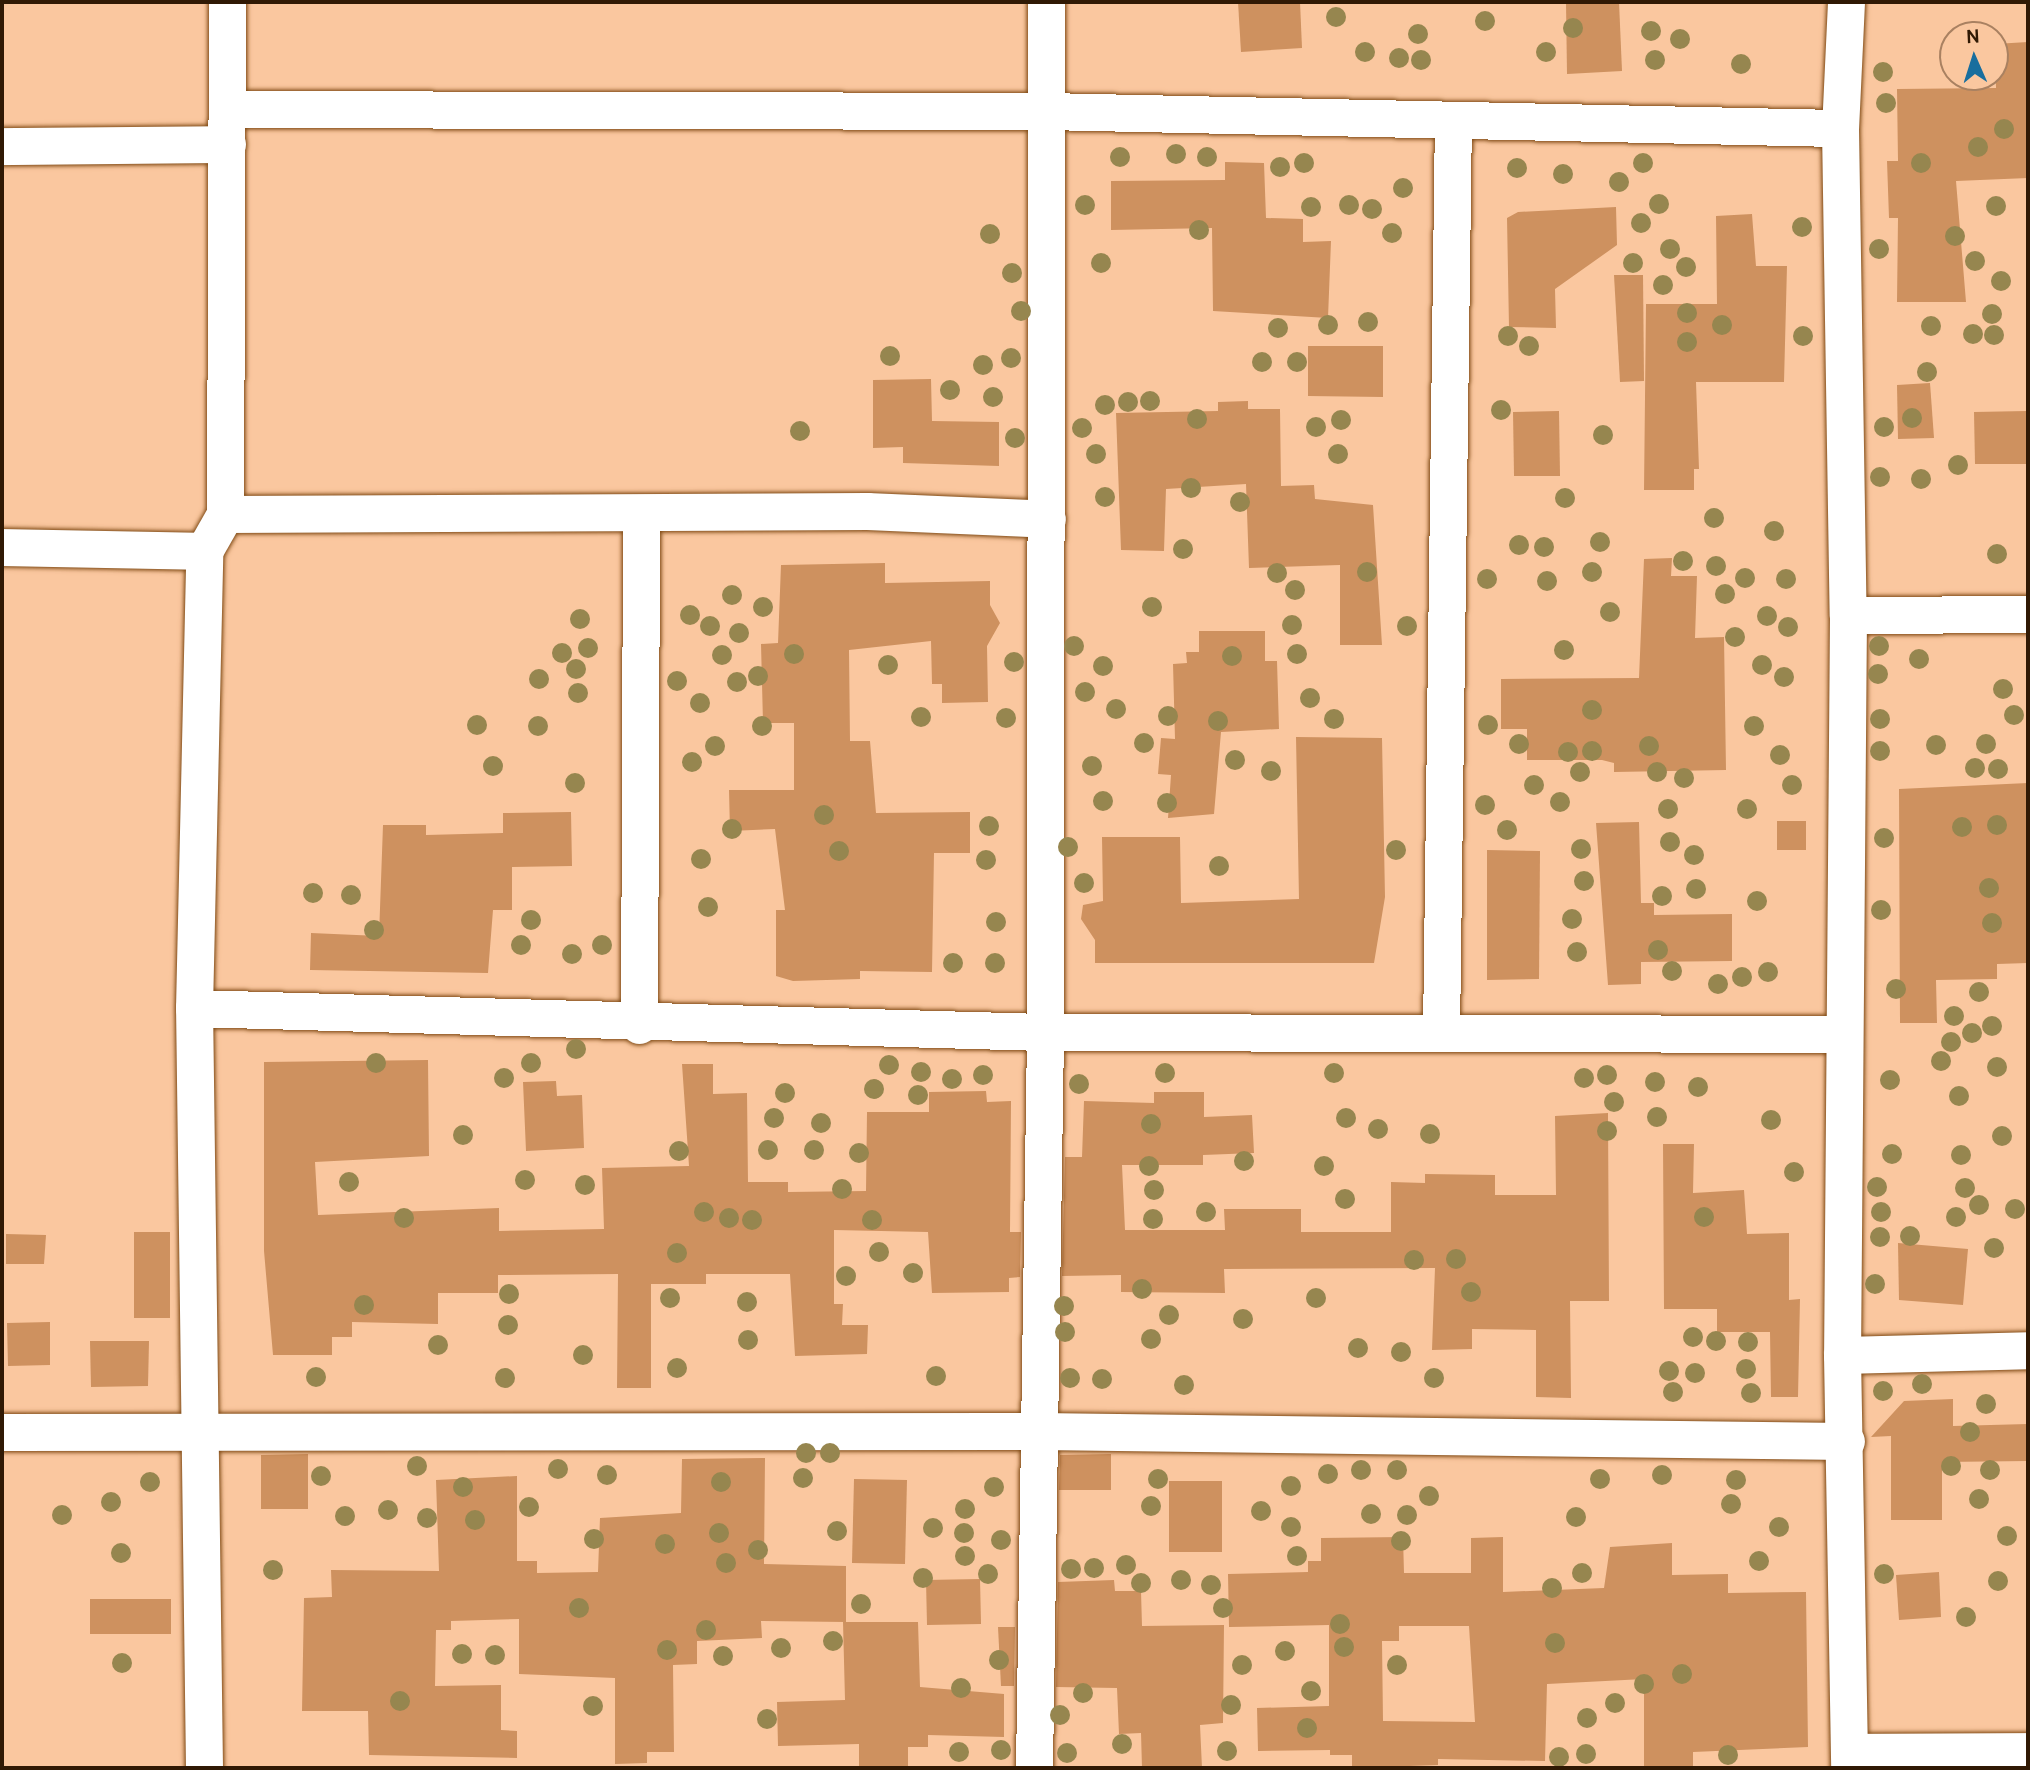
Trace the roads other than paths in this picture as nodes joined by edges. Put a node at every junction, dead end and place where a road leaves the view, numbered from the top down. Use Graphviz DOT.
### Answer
graph roads {
  1 [pos="227,2"];
  2 [pos="1046,2"];
  3 [pos="1846,2"];
  4 [pos="1045,111"];
  5 [pos="1453,122"];
  6 [pos="227,126"];
  7 [pos="1840,128"];
  8 [pos="2,146"];
  9 [pos="225,513"];
  10 [pos="641,516"];
  11 [pos="1047,519"];
  12 [pos="2,547"];
  13 [pos="204,551"];
  14 [pos="2028,614"];
  15 [pos="1848,615"];
  16 [pos="194,1008"];
  17 [pos="639,1025"];
  18 [pos="1045,1031"];
  19 [pos="1441,1033"];
  20 [pos="1843,1034"];
  21 [pos="2028,1350"];
  22 [pos="1843,1355"];
  23 [pos="1038,1431"];
  24 [pos="196,1432"];
  25 [pos="2,1433"];
  26 [pos="1846,1441"];
  27 [pos="2028,1751"];
  28 [pos="1850,1760"];
  29 [pos="204,1768"];
  30 [pos="1034,1768"];
  1 -- 6 [label="street"];
  2 -- 4 [label="street"];
  3 -- 7 [label="street"];
  4 -- 5 [label="street"];
  4 -- 6 [label="street"];
  4 -- 11 [label="street"];
  5 -- 7 [label="street"];
  5 -- 19 [label="street"];
  6 -- 8 [label="street"];
  6 -- 9 [label="street"];
  7 -- 15 [label="street"];
  9 -- 10 [label="street"];
  9 -- 13 [label="street"];
  10 -- 11 [label="street"];
  10 -- 17 [label="street"];
  11 -- 18 [label="street"];
  12 -- 13 [label="street"];
  13 -- 16 [label="street"];
  14 -- 15 [label="street"];
  15 -- 20 [label="street"];
  16 -- 17 [label="street"];
  16 -- 24 [label="street"];
  17 -- 18 [label="street"];
  18 -- 19 [label="street"];
  18 -- 23 [label="street"];
  19 -- 20 [label="street"];
  20 -- 22 [label="street"];
  21 -- 22 [label="street"];
  22 -- 26 [label="street"];
  23 -- 24 [label="street"];
  23 -- 26 [label="street"];
  23 -- 30 [label="street"];
  24 -- 25 [label="street"];
  24 -- 29 [label="street"];
  26 -- 28 [label="street"];
  27 -- 28 [label="street"];
}
